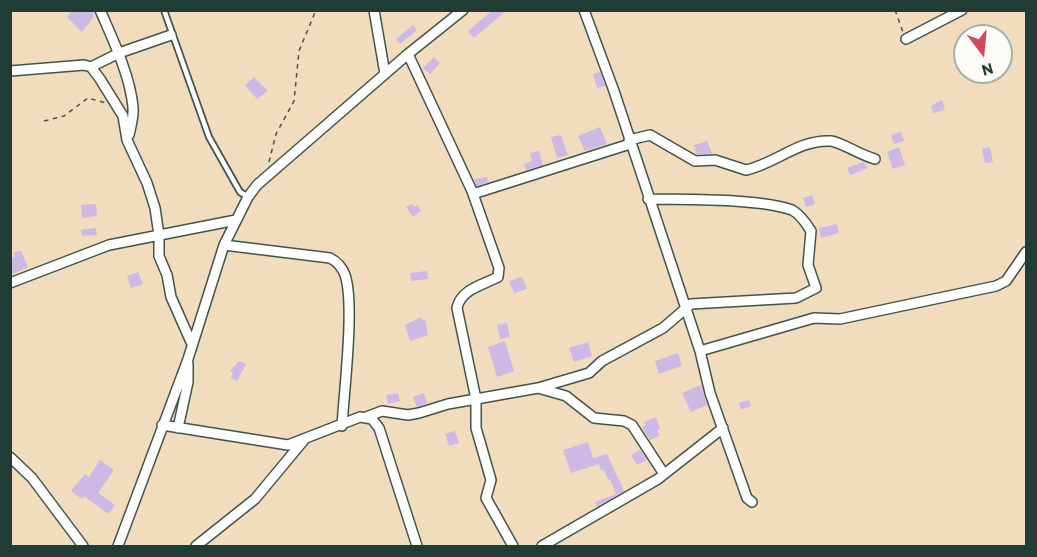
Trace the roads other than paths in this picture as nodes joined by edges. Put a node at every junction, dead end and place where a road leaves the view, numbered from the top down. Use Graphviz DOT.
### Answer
graph roads {
  1 [pos="100,10"];
  2 [pos="164,10"];
  3 [pos="374,10"];
  4 [pos="463,10"];
  5 [pos="585,10"];
  6 [pos="962,10"];
  7 [pos="171,35"];
  8 [pos="906,39"];
  9 [pos="119,53"];
  10 [pos="408,54"];
  11 [pos="91,67"];
  12 [pos="10,71"];
  13 [pos="385,74"];
  14 [pos="128,140"];
  15 [pos="629,142"];
  16 [pos="874,159"];
  17 [pos="473,194"];
  18 [pos="248,197"];
  19 [pos="648,199"];
  20 [pos="236,220"];
  21 [pos="159,235"];
  22 [pos="224,246"];
  23 [pos="1026,252"];
  24 [pos="10,283"];
  25 [pos="684,308"];
  26 [pos="191,342"];
  27 [pos="700,351"];
  28 [pos="188,358"];
  29 [pos="538,388"];
  30 [pos="476,399"];
  31 [pos="366,417"];
  32 [pos="162,425"];
  33 [pos="342,426"];
  34 [pos="178,428"];
  35 [pos="723,428"];
  36 [pos="304,440"];
  37 [pos="10,457"];
  38 [pos="664,474"];
  39 [pos="752,502"];
  40 [pos="83,546"];
  41 [pos="118,546"];
  42 [pos="196,546"];
  43 [pos="417,546"];
  44 [pos="513,546"];
  45 [pos="542,546"];
  1 -- 9 [label="street"];
  2 -- 7 [label="lane"];
  3 -- 13 [label="street"];
  4 -- 10 [label="street"];
  5 -- 15 [label="street"];
  6 -- 8 [label="street"];
  7 -- 9 [label="street"];
  7 -- 18 [label="lane"];
  9 -- 11 [label="street"];
  9 -- 14 [label="street"];
  10 -- 13 [label="street"];
  10 -- 17 [label="street"];
  11 -- 12 [label="street"];
  11 -- 14 [label="street"];
  13 -- 18 [label="street"];
  14 -- 21 [label="street"];
  15 -- 16 [label="street"];
  15 -- 17 [label="street"];
  15 -- 19 [label="street"];
  17 -- 30 [label="street"];
  18 -- 20 [label="street"];
  19 -- 25 [label="street"];
  19 -- 25 [label="street"];
  20 -- 21 [label="street"];
  20 -- 22 [label="street"];
  21 -- 24 [label="street"];
  21 -- 26 [label="street"];
  22 -- 26 [label="street"];
  22 -- 33 [label="street"];
  23 -- 27 [label="street"];
  25 -- 27 [label="street"];
  25 -- 29 [label="street"];
  26 -- 28 [label="street"];
  27 -- 35 [label="street"];
  28 -- 32 [label="street"];
  28 -- 34 [label="street"];
  29 -- 30 [label="street"];
  29 -- 38 [label="street"];
  30 -- 31 [label="street"];
  30 -- 44 [label="street"];
  31 -- 33 [label="street"];
  31 -- 43 [label="street"];
  32 -- 34 [label="street"];
  32 -- 41 [label="street"];
  33 -- 36 [label="street"];
  34 -- 36 [label="street"];
  35 -- 38 [label="street"];
  35 -- 39 [label="street"];
  36 -- 42 [label="street"];
  37 -- 40 [label="street"];
  38 -- 45 [label="street"];
}
